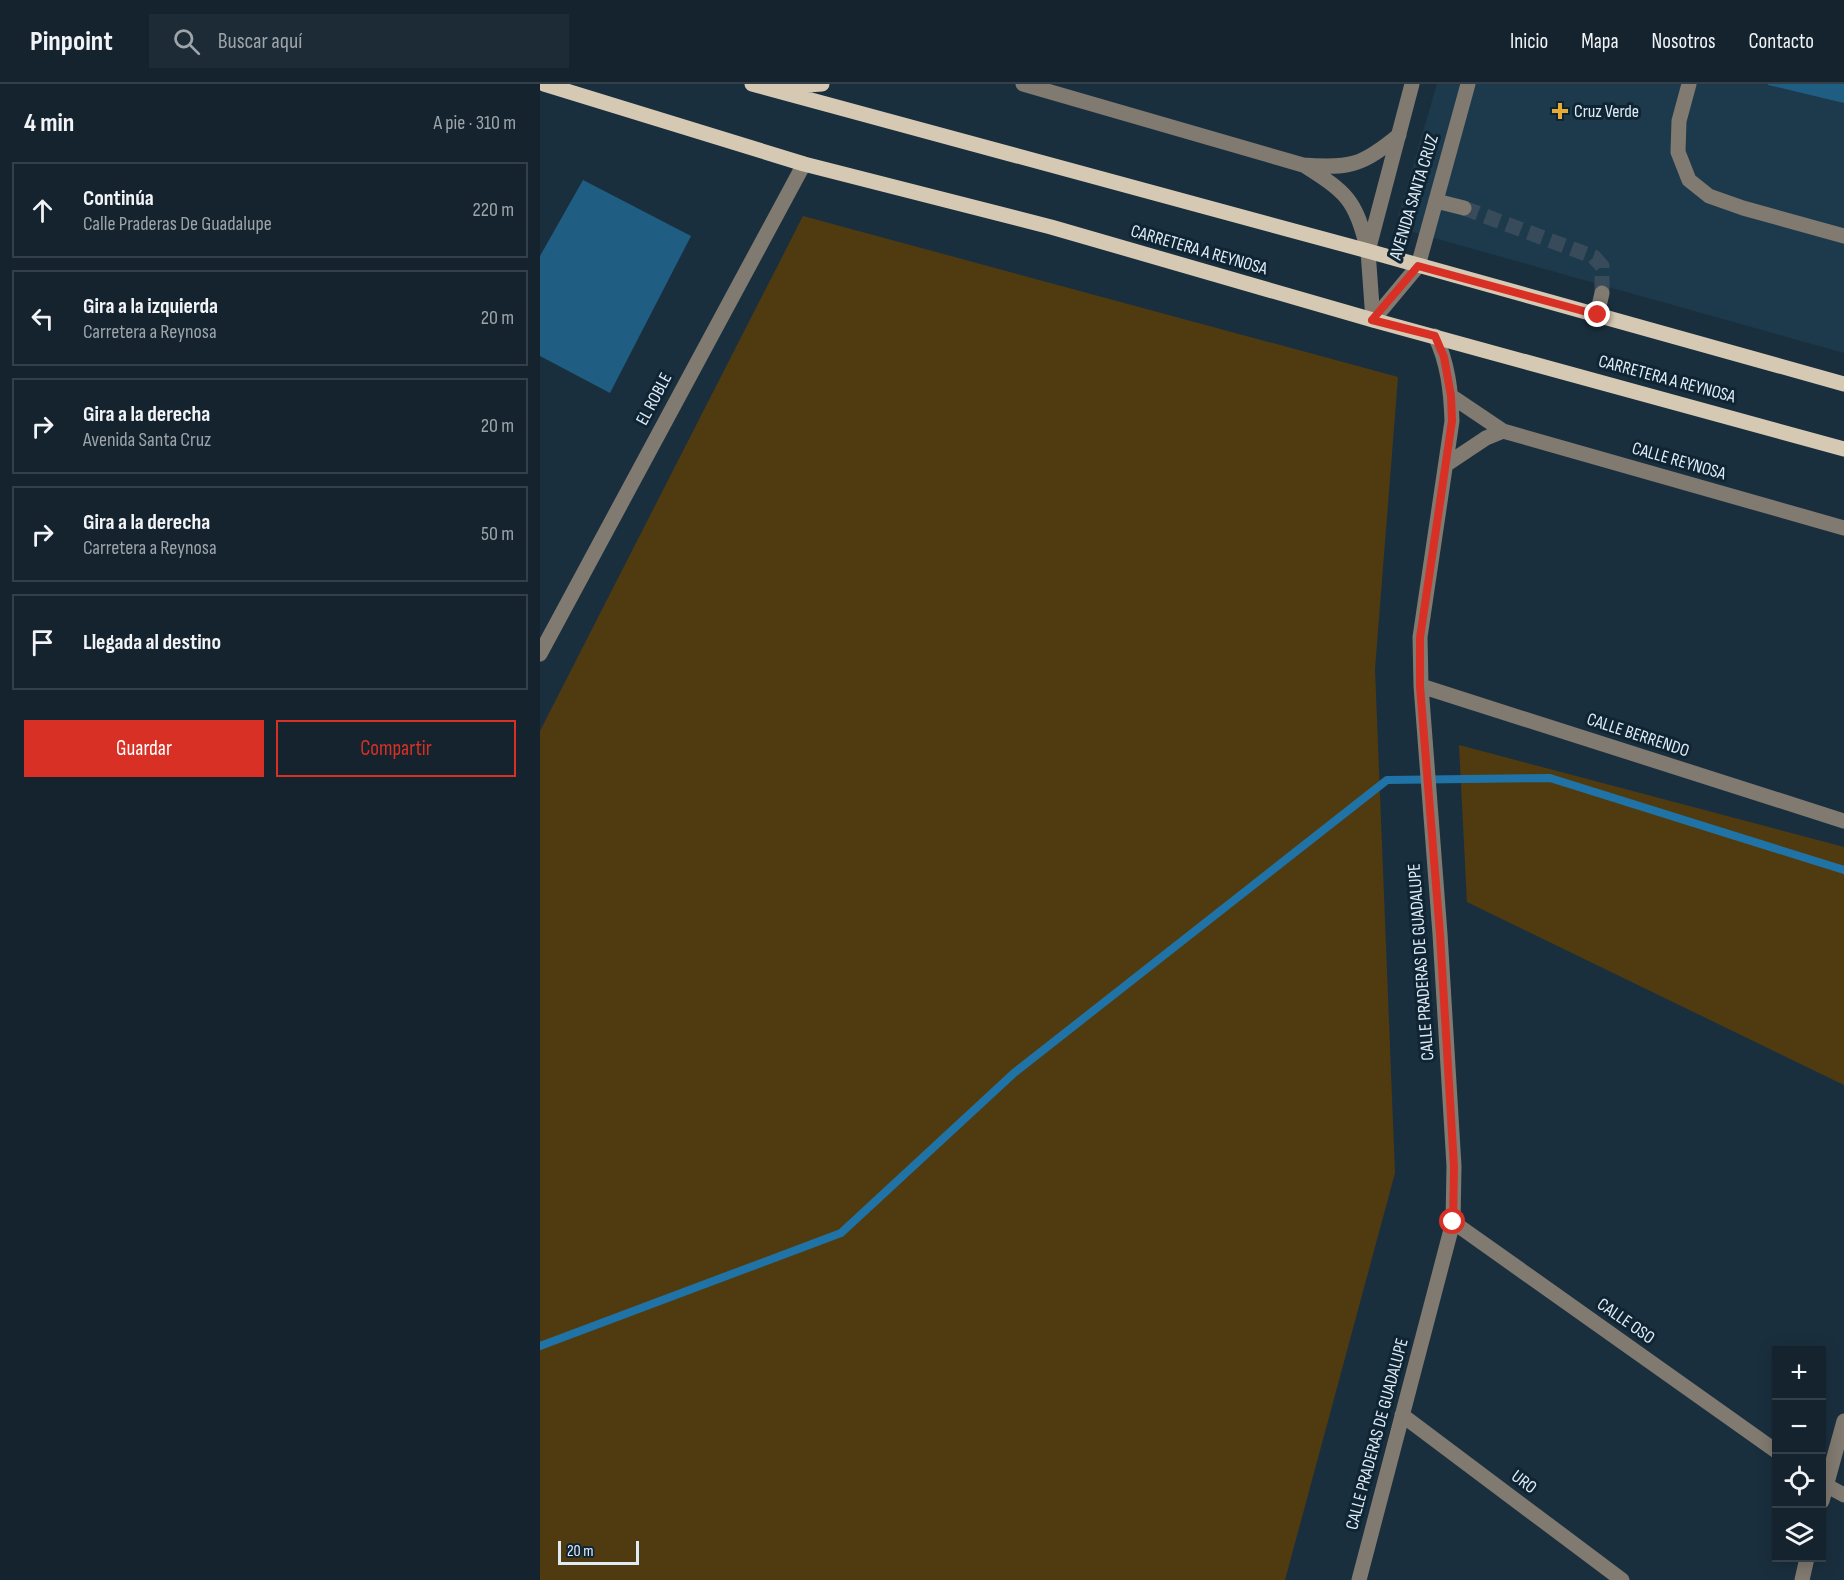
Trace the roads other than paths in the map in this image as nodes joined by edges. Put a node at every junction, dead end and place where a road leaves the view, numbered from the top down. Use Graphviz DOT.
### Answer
graph roads {
  1 [pos="544,84"];
  2 [pos="822,84"];
  3 [pos="1023,84"];
  4 [pos="1412,84"];
  5 [pos="1468,84"];
  6 [pos="1689,84"];
  7 [pos="757,86"];
  8 [pos="1399,135"];
  9 [pos="804,164"];
  10 [pos="1304,165"];
  11 [pos="1436,201"];
  12 [pos="1464,208"];
  13 [pos="1844,236"];
  14 [pos="1368,251"];
  15 [pos="1418,266"];
  16 [pos="1602,293"];
  17 [pos="1598,315"];
  18 [pos="1372,320"];
  19 [pos="1435,336"];
  20 [pos="1844,384"];
  21 [pos="1451,396"];
  22 [pos="1503,431"];
  23 [pos="1844,448"];
  24 [pos="1447,464"];
  25 [pos="1844,528"];
  26 [pos="540,654"];
  27 [pos="1420,686"];
  28 [pos="1844,821"];
  29 [pos="1453,1222"];
  30 [pos="1402,1415"];
  31 [pos="1844,1420"];
  32 [pos="1772,1448"];
  33 [pos="1826,1480"];
  34 [pos="1826,1491"];
  35 [pos="1844,1495"];
  36 [pos="1806,1562"];
  37 [pos="1359,1580"];
  38 [pos="1622,1580"];
  39 [pos="1802,1580"];
  1 -- 9 [label="main road, CARRETERA A REYNOSA"];
  2 -- 7 [label="main road"];
  3 -- 10 [label="street"];
  4 -- 8 [label="street, AVENIDA SANTA CRUZ"];
  5 -- 11 [label="street, AVENIDA SANTA CRUZ"];
  6 -- 13 [label="street"];
  7 -- 14 [label="main road"];
  8 -- 10 [label="street"];
  8 -- 14 [label="street, AVENIDA SANTA CRUZ"];
  9 -- 18 [label="main road, CARRETERA A REYNOSA"];
  9 -- 26 [label="street, EL ROBLE"];
  10 -- 14 [label="street"];
  11 -- 12 [label="street"];
  11 -- 15 [label="street, AVENIDA SANTA CRUZ"];
  14 -- 15 [label="main road"];
  14 -- 18 [label="street, AVENIDA SANTA CRUZ"];
  15 -- 17 [label="main road"];
  15 -- 18 [label="street, AVENIDA SANTA CRUZ"];
  16 -- 17 [label="street"];
  17 -- 20 [label="main road"];
  18 -- 19 [label="main road, CARRETERA A REYNOSA"];
  19 -- 21 [label="street, CALLE PRADERAS DE GUADALUPE"];
  19 -- 23 [label="main road, CARRETERA A REYNOSA"];
  21 -- 22 [label="street, CALLE REYNOSA"];
  21 -- 24 [label="street, CALLE PRADERAS DE GUADALUPE"];
  22 -- 24 [label="street"];
  22 -- 25 [label="street, CALLE REYNOSA"];
  24 -- 27 [label="street, CALLE PRADERAS DE GUADALUPE"];
  27 -- 28 [label="street, CALLE BERRENDO"];
  27 -- 29 [label="street, CALLE PRADERAS DE GUADALUPE"];
  29 -- 30 [label="street, CALLE PRADERAS DE GUADALUPE"];
  29 -- 32 [label="street, CALLE OSO"];
  30 -- 37 [label="street, CALLE PRADERAS DE GUADALUPE"];
  30 -- 38 [label="street, URO"];
  31 -- 33 [label="street"];
  34 -- 35 [label="street"];
  36 -- 39 [label="street"];
}
